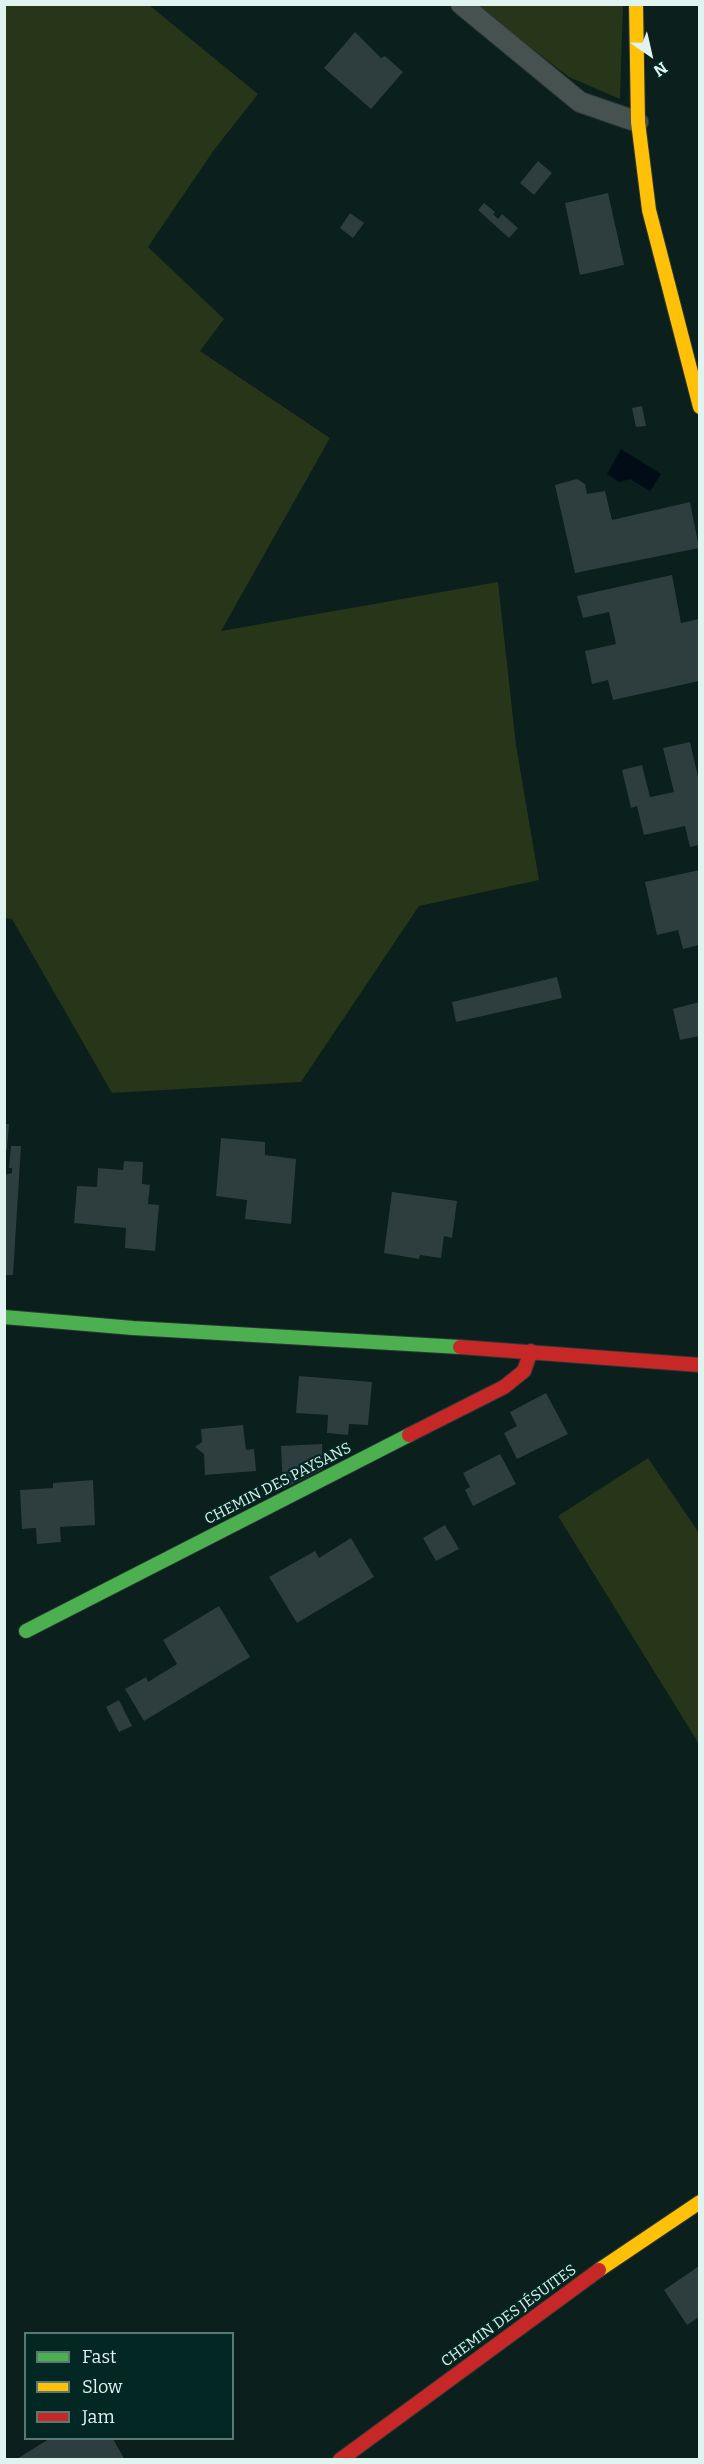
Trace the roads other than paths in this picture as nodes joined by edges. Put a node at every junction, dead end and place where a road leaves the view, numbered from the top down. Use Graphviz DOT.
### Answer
graph roads {
  1 [pos="461,4"];
  2 [pos="636,4"];
  3 [pos="638,122"];
  4 [pos="699,407"];
  5 [pos="4,1317"];
  6 [pos="531,1351"];
  7 [pos="699,1365"];
  8 [pos="26,1631"];
  9 [pos="699,2202"];
  10 [pos="340,2460"];
  1 -- 3 [label="lane"];
  2 -- 3 [label="street"];
  3 -- 4 [label="street"];
  5 -- 6 [label="street"];
  6 -- 7 [label="street"];
  6 -- 8 [label="street, CHEMIN DES PAYSANS"];
  9 -- 10 [label="street, CHEMIN DES JÉSUITES"];
}
